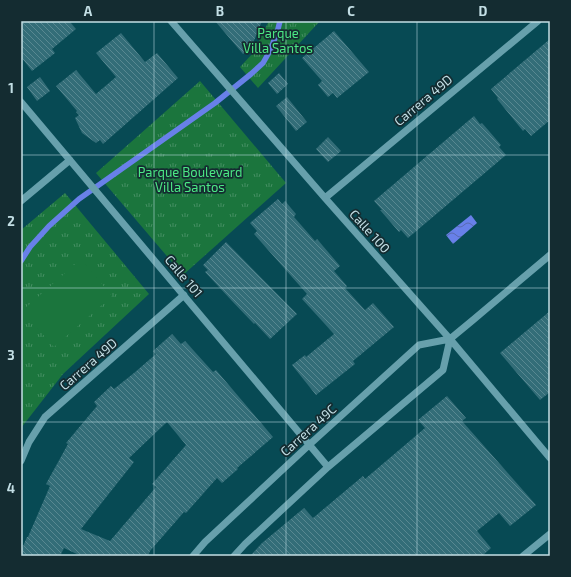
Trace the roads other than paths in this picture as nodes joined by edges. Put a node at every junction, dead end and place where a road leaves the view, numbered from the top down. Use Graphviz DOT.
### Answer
graph roads {
  1 [pos="170,21"];
  2 [pos="538,21"];
  3 [pos="21,102"];
  4 [pos="70,160"];
  5 [pos="324,198"];
  6 [pos="21,201"];
  7 [pos="550,255"];
  8 [pos="184,295"];
  9 [pos="450,339"];
  10 [pos="309,445"];
  11 [pos="550,458"];
  12 [pos="21,461"];
  13 [pos="328,467"];
  14 [pos="550,534"];
  15 [pos="193,556"];
  16 [pos="234,556"];
  17 [pos="523,556"];
  1 -- 5 [label="street, Calle 100"];
  2 -- 5 [label="street, Carrera 49D"];
  3 -- 4 [label="street, Calle 101"];
  4 -- 6 [label="street"];
  4 -- 8 [label="street, Calle 101"];
  5 -- 9 [label="street, Calle 100"];
  7 -- 9 [label="street, Carrera 49C"];
  8 -- 10 [label="street, Calle 101"];
  8 -- 12 [label="street, Carrera 49D"];
  9 -- 10 [label="street, Carrera 49C"];
  9 -- 11 [label="street, Calle 100"];
  9 -- 13 [label="street"];
  10 -- 13 [label="street, Calle 101"];
  10 -- 15 [label="street, Carrera 49C"];
  13 -- 16 [label="street"];
  14 -- 17 [label="street"];
}
